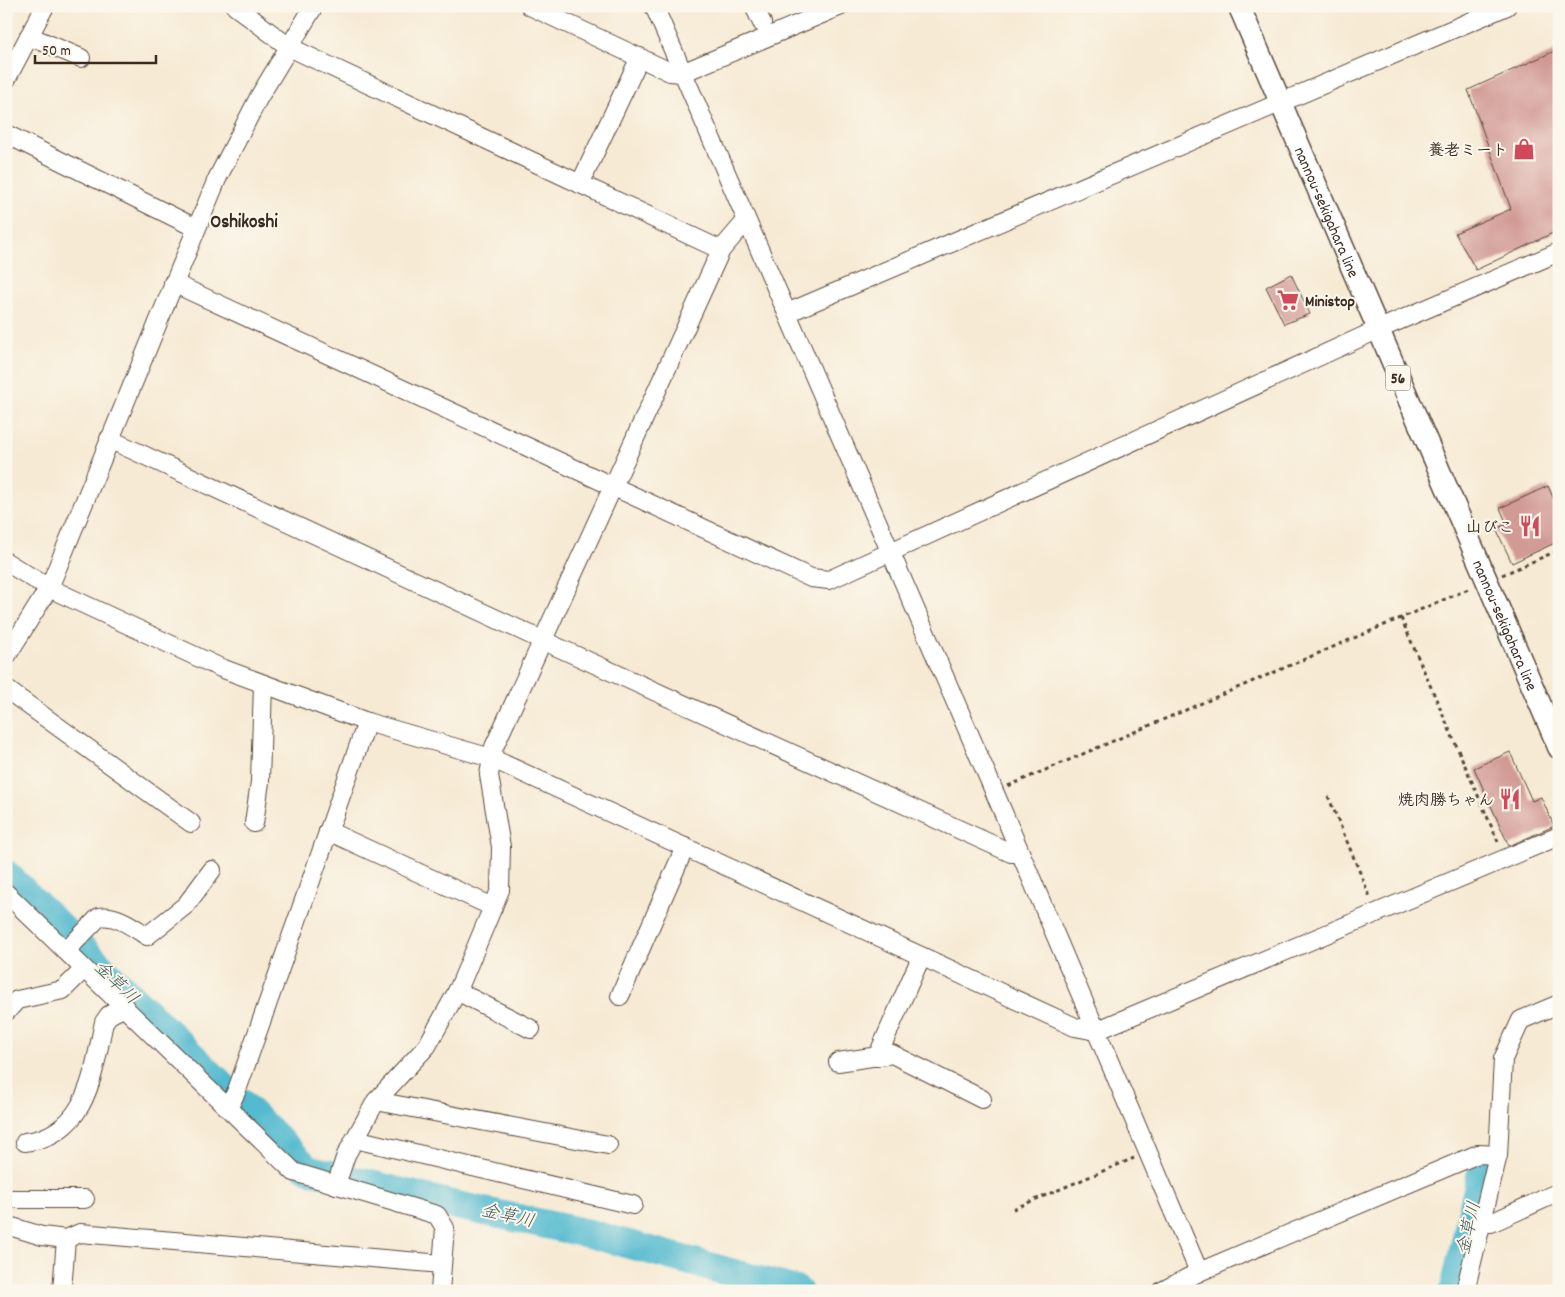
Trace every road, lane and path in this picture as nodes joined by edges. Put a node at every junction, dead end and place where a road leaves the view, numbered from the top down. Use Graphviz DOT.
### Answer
graph roads {
  1 [pos="45,6"];
  2 [pos="235,6"];
  3 [pos="314,6"];
  4 [pos="530,6"];
  5 [pos="654,6"];
  6 [pos="754,6"];
  7 [pos="841,6"];
  8 [pos="1239,6"];
  9 [pos="1506,6"];
  10 [pos="762,23"];
  11 [pos="29,36"];
  12 [pos="289,46"];
  13 [pos="640,57"];
  14 [pos="81,58"];
  15 [pos="682,73"];
  16 [pos="6,80"];
  17 [pos="1281,102"];
  18 [pos="6,134"];
  19 [pos="580,184"];
  20 [pos="746,221"];
  21 [pos="196,228"];
  22 [pos="721,250"];
  23 [pos="1559,252"];
  24 [pos="173,283"];
  25 [pos="786,313"];
  26 [pos="1378,330"];
  27 [pos="110,439"];
  28 [pos="614,486"];
  29 [pos="1559,550"];
  30 [pos="891,552"];
  31 [pos="6,562"];
  32 [pos="1486,581"];
  33 [pos="49,588"];
  34 [pos="1401,618"];
  35 [pos="544,641"];
  36 [pos="6,657"];
  37 [pos="263,684"];
  38 [pos="6,689"];
  39 [pos="366,722"];
  40 [pos="1559,748"];
  41 [pos="491,758"];
  42 [pos="994,791"];
  43 [pos="1328,796"];
  44 [pos="254,822"];
  45 [pos="191,823"];
  46 [pos="328,831"];
  47 [pos="1559,836"];
  48 [pos="685,847"];
  49 [pos="1019,853"];
  50 [pos="1505,858"];
  51 [pos="212,870"];
  52 [pos="6,893"];
  53 [pos="493,907"];
  54 [pos="1377,912"];
  55 [pos="72,944"];
  56 [pos="921,957"];
  57 [pos="84,969"];
  58 [pos="458,991"];
  59 [pos="620,996"];
  60 [pos="1559,1004"];
  61 [pos="124,1007"];
  62 [pos="6,1012"];
  63 [pos="531,1028"];
  64 [pos="1096,1031"];
  65 [pos="877,1057"];
  66 [pos="838,1062"];
  67 [pos="982,1098"];
  68 [pos="376,1101"];
  69 [pos="229,1107"];
  70 [pos="355,1139"];
  71 [pos="25,1142"];
  72 [pos="608,1145"];
  73 [pos="1148,1153"];
  74 [pos="1498,1156"];
  75 [pos="338,1177"];
  76 [pos="1559,1192"];
  77 [pos="6,1199"];
  78 [pos="85,1199"];
  79 [pos="633,1205"];
  80 [pos="1013,1210"];
  81 [pos="1482,1222"];
  82 [pos="6,1225"];
  83 [pos="66,1239"];
  84 [pos="442,1264"];
  85 [pos="1200,1272"];
  86 [pos="62,1291"];
  87 [pos="440,1291"];
  88 [pos="1162,1291"];
  89 [pos="1465,1291"];
  1 -- 11 [label="street"];
  2 -- 12 [label="street"];
  3 -- 12 [label="street"];
  4 -- 13 [label="street"];
  5 -- 15 [label="street"];
  6 -- 10 [label="street"];
  7 -- 15 [label="street"];
  8 -- 17 [label="main road, nannou-sekigahara line / 56"];
  9 -- 17 [label="street"];
  11 -- 14 [label="street"];
  11 -- 16 [label="street"];
  12 -- 19 [label="street"];
  12 -- 21 [label="street"];
  13 -- 15 [label="street"];
  13 -- 19 [label="street"];
  15 -- 20 [label="street"];
  17 -- 25 [label="street"];
  17 -- 26 [label="main road, nannou-sekigahara line / 56"];
  18 -- 21 [label="street"];
  19 -- 22 [label="street"];
  20 -- 22 [label="street"];
  20 -- 25 [label="street"];
  21 -- 24 [label="street"];
  22 -- 28 [label="street"];
  23 -- 26 [label="street"];
  24 -- 27 [label="street"];
  24 -- 28 [label="street"];
  25 -- 30 [label="street"];
  26 -- 30 [label="street"];
  26 -- 32 [label="main road, nannou-sekigahara line / 56"];
  27 -- 33 [label="street"];
  27 -- 35 [label="street"];
  28 -- 30 [label="street"];
  28 -- 35 [label="street"];
  29 -- 32 [label="path"];
  30 -- 42 [label="street"];
  31 -- 33 [label="street"];
  32 -- 34 [label="path"];
  32 -- 40 [label="main road, nannou-sekigahara line / 56"];
  33 -- 36 [label="street"];
  33 -- 37 [label="street"];
  34 -- 42 [label="path"];
  34 -- 50 [label="path"];
  35 -- 41 [label="street"];
  35 -- 49 [label="street"];
  37 -- 39 [label="street"];
  37 -- 44 [label="street"];
  38 -- 45 [label="street"];
  39 -- 41 [label="street"];
  39 -- 46 [label="street"];
  41 -- 48 [label="street"];
  41 -- 53 [label="street"];
  42 -- 49 [label="street"];
  43 -- 54 [label="path"];
  46 -- 53 [label="street"];
  46 -- 69 [label="street"];
  47 -- 50 [label="street"];
  48 -- 56 [label="street"];
  48 -- 59 [label="street"];
  49 -- 64 [label="street"];
  50 -- 54 [label="street"];
  51 -- 55 [label="street"];
  52 -- 55 [label="street"];
  53 -- 58 [label="street"];
  54 -- 64 [label="street"];
  55 -- 57 [label="street"];
  56 -- 64 [label="street"];
  56 -- 65 [label="street"];
  57 -- 61 [label="street"];
  57 -- 62 [label="street"];
  58 -- 63 [label="street"];
  58 -- 68 [label="street"];
  60 -- 74 [label="street"];
  61 -- 69 [label="street"];
  61 -- 71 [label="street"];
  64 -- 73 [label="street"];
  65 -- 66 [label="street"];
  65 -- 67 [label="street"];
  68 -- 70 [label="street"];
  68 -- 72 [label="street"];
  69 -- 75 [label="street"];
  70 -- 75 [label="street"];
  70 -- 79 [label="street"];
  73 -- 80 [label="path"];
  73 -- 85 [label="street"];
  74 -- 81 [label="street"];
  74 -- 85 [label="street"];
  75 -- 84 [label="street"];
  76 -- 81 [label="street"];
  77 -- 78 [label="street"];
  81 -- 89 [label="street"];
  82 -- 83 [label="street"];
  83 -- 84 [label="street"];
  83 -- 86 [label="street"];
  84 -- 87 [label="street"];
  85 -- 88 [label="street"];
}
